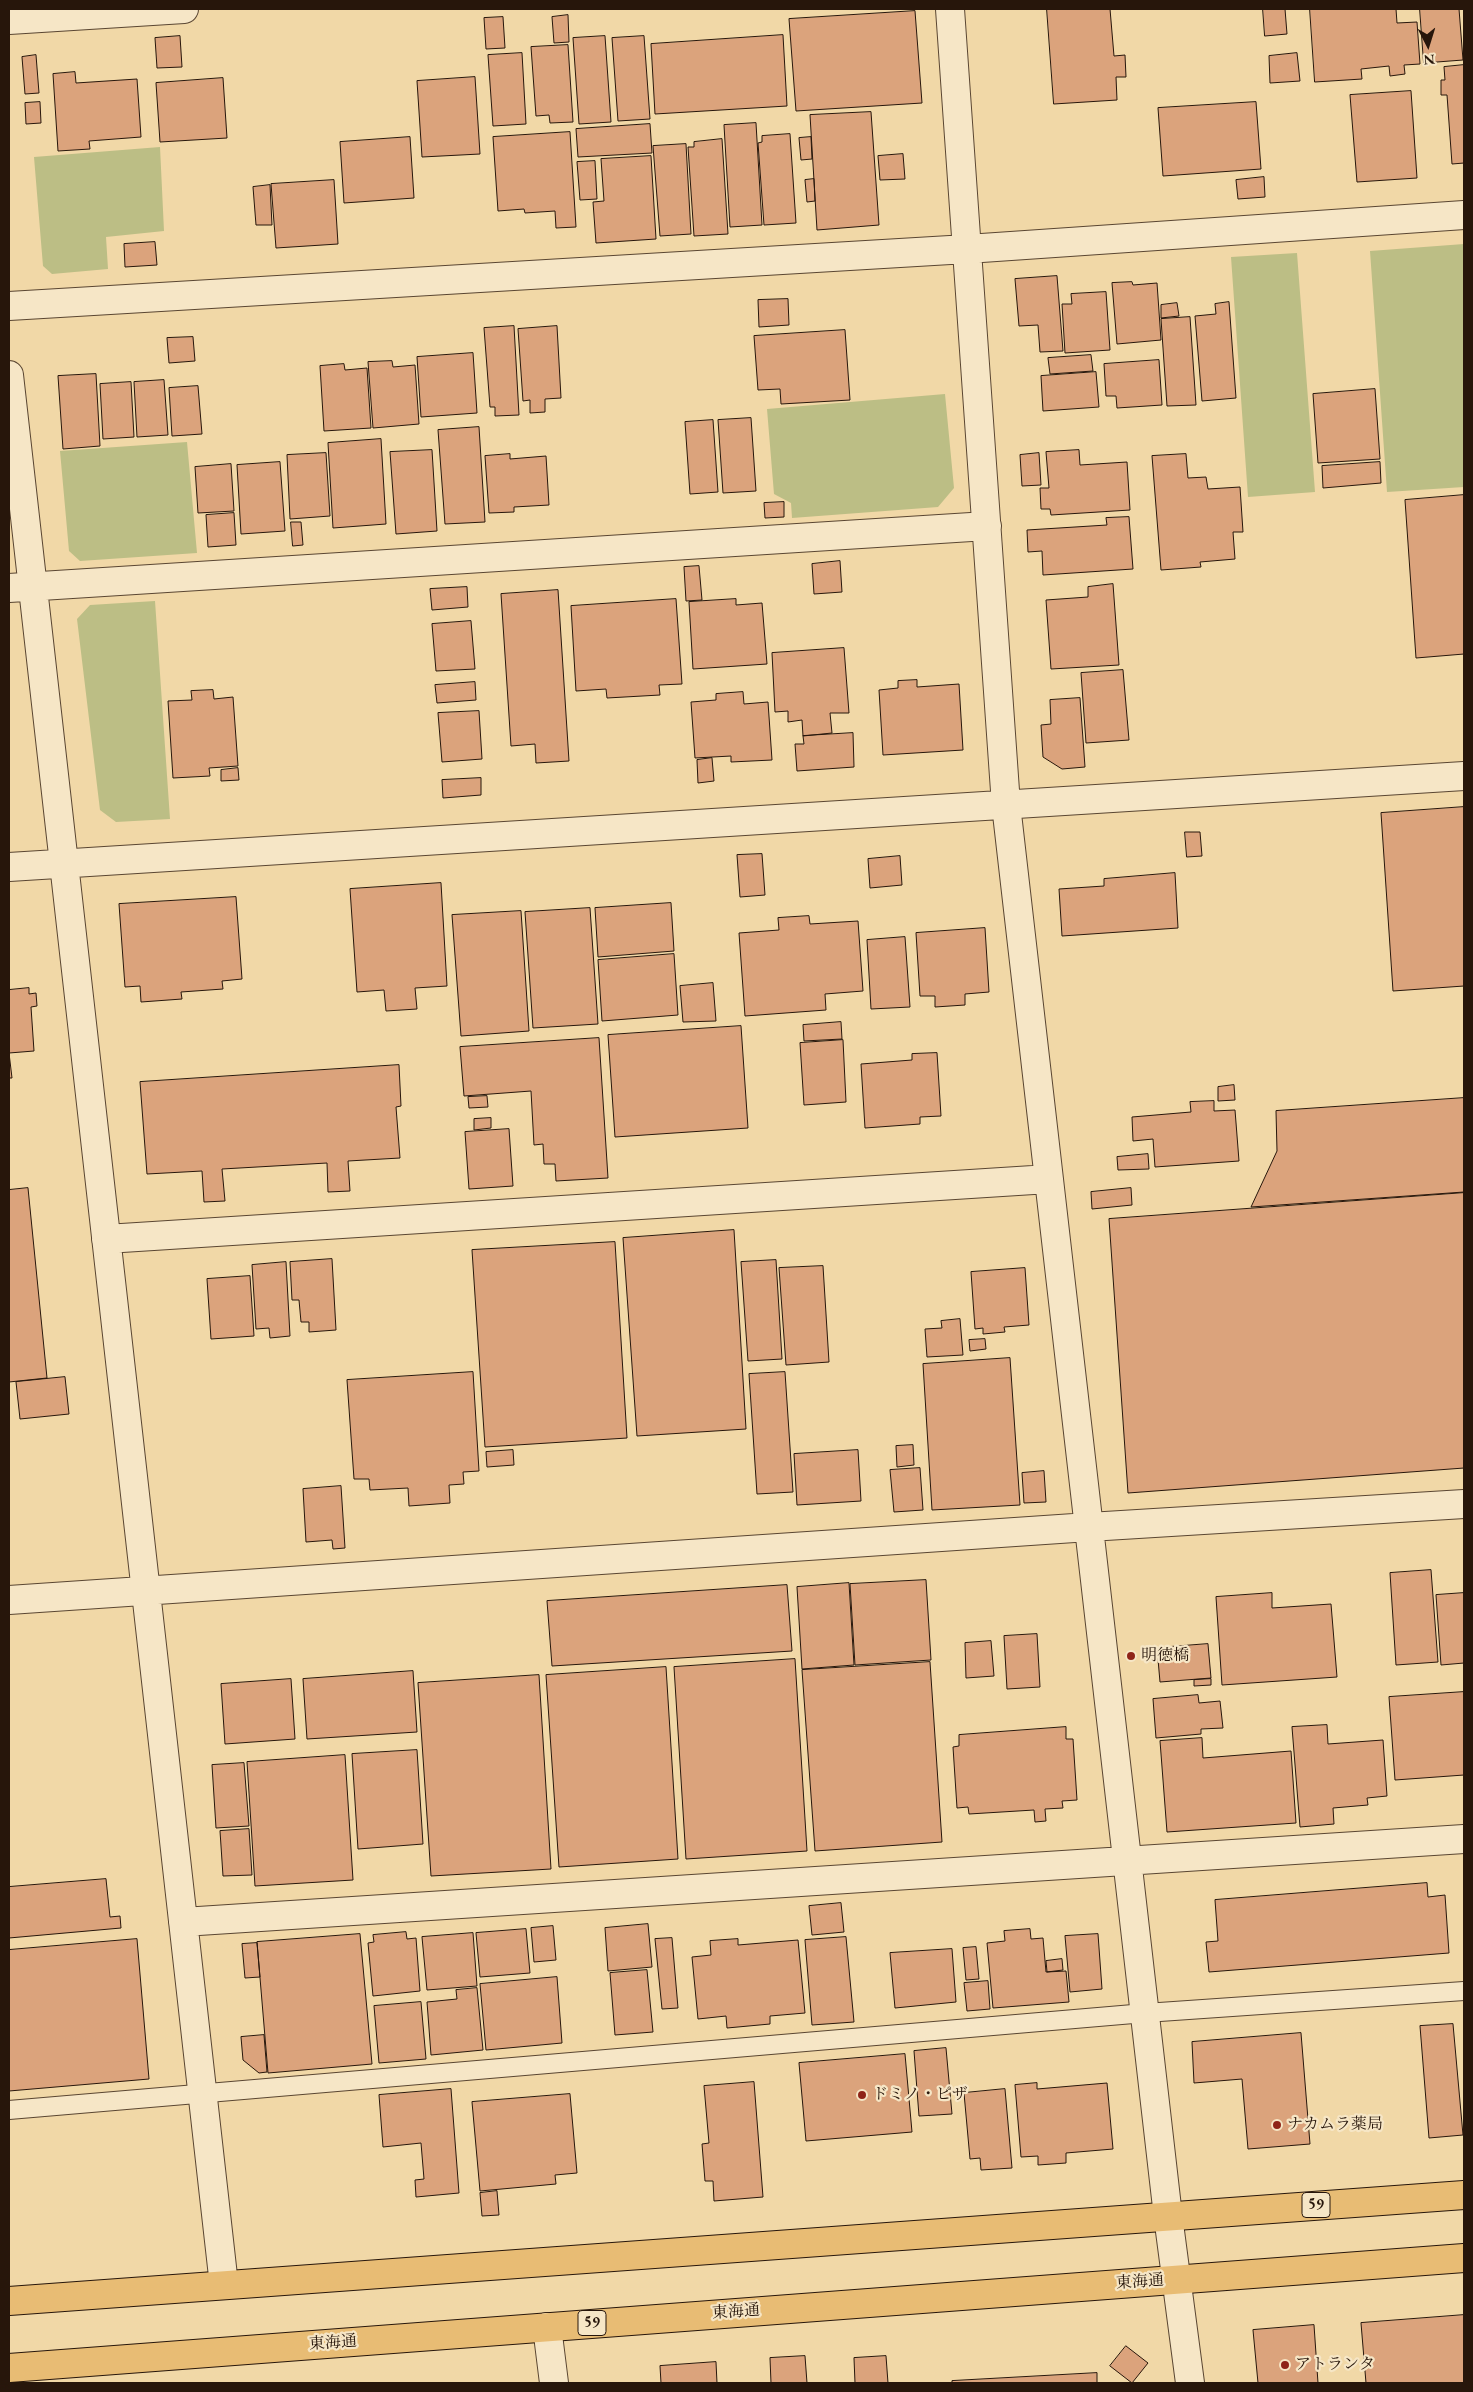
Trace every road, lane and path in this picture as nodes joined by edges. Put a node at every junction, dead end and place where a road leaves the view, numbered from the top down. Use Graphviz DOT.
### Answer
graph roads {
  1 [pos="184,9"];
  2 [pos="950,9"];
  3 [pos="9,20"];
  4 [pos="1464,215"];
  5 [pos="967,249"];
  6 [pos="9,306"];
  7 [pos="9,375"];
  8 [pos="987,526"];
  9 [pos="20,588"];
  10 [pos="1464,776"];
  11 [pos="1006,806"];
  12 [pos="63,864"];
  13 [pos="9,867"];
  14 [pos="1049,1179"];
  15 [pos="106,1239"];
  16 [pos="1464,1504"];
  17 [pos="1089,1527"];
  18 [pos="145,1591"];
  19 [pos="9,1600"];
  20 [pos="1464,1838"];
  21 [pos="1128,1862"];
  22 [pos="183,1922"];
  23 [pos="1464,1991"];
  24 [pos="1145,2013"];
  25 [pos="202,2094"];
  26 [pos="9,2110"];
  27 [pos="1464,2195"];
  28 [pos="1168,2216"];
  29 [pos="1464,2258"];
  30 [pos="1176,2279"];
  31 [pos="224,2285"];
  32 [pos="9,2301"];
  33 [pos="547,2327"];
  34 [pos="9,2368"];
  35 [pos="554,2383"];
  36 [pos="1190,2383"];
  1 -- 3 [label="street"];
  2 -- 5 [label="street"];
  4 -- 5 [label="street"];
  5 -- 6 [label="street"];
  5 -- 8 [label="street"];
  7 -- 9 [label="street"];
  8 -- 9 [label="street"];
  8 -- 11 [label="street"];
  9 -- 12 [label="street"];
  10 -- 11 [label="street"];
  11 -- 12 [label="street"];
  11 -- 14 [label="street"];
  12 -- 13 [label="street"];
  12 -- 15 [label="street"];
  14 -- 15 [label="street"];
  14 -- 17 [label="street"];
  15 -- 18 [label="street"];
  16 -- 17 [label="street"];
  17 -- 18 [label="street"];
  17 -- 21 [label="street"];
  18 -- 19 [label="street"];
  18 -- 22 [label="street"];
  20 -- 21 [label="street"];
  21 -- 22 [label="street"];
  21 -- 24 [label="street"];
  22 -- 25 [label="street"];
  23 -- 24 [label="lane"];
  24 -- 25 [label="lane"];
  24 -- 28 [label="street"];
  25 -- 26 [label="lane"];
  25 -- 31 [label="street"];
  27 -- 28 [label="main road, 59"];
  28 -- 30 [label="street"];
  28 -- 31 [label="main road, 59"];
  29 -- 30 [label="main road, 東海通 / 59"];
  30 -- 33 [label="main road, 東海通 / 59"];
  30 -- 36 [label="street"];
  31 -- 32 [label="main road, 59"];
  33 -- 34 [label="main road, 東海通 / 59"];
  33 -- 35 [label="street"];
}
